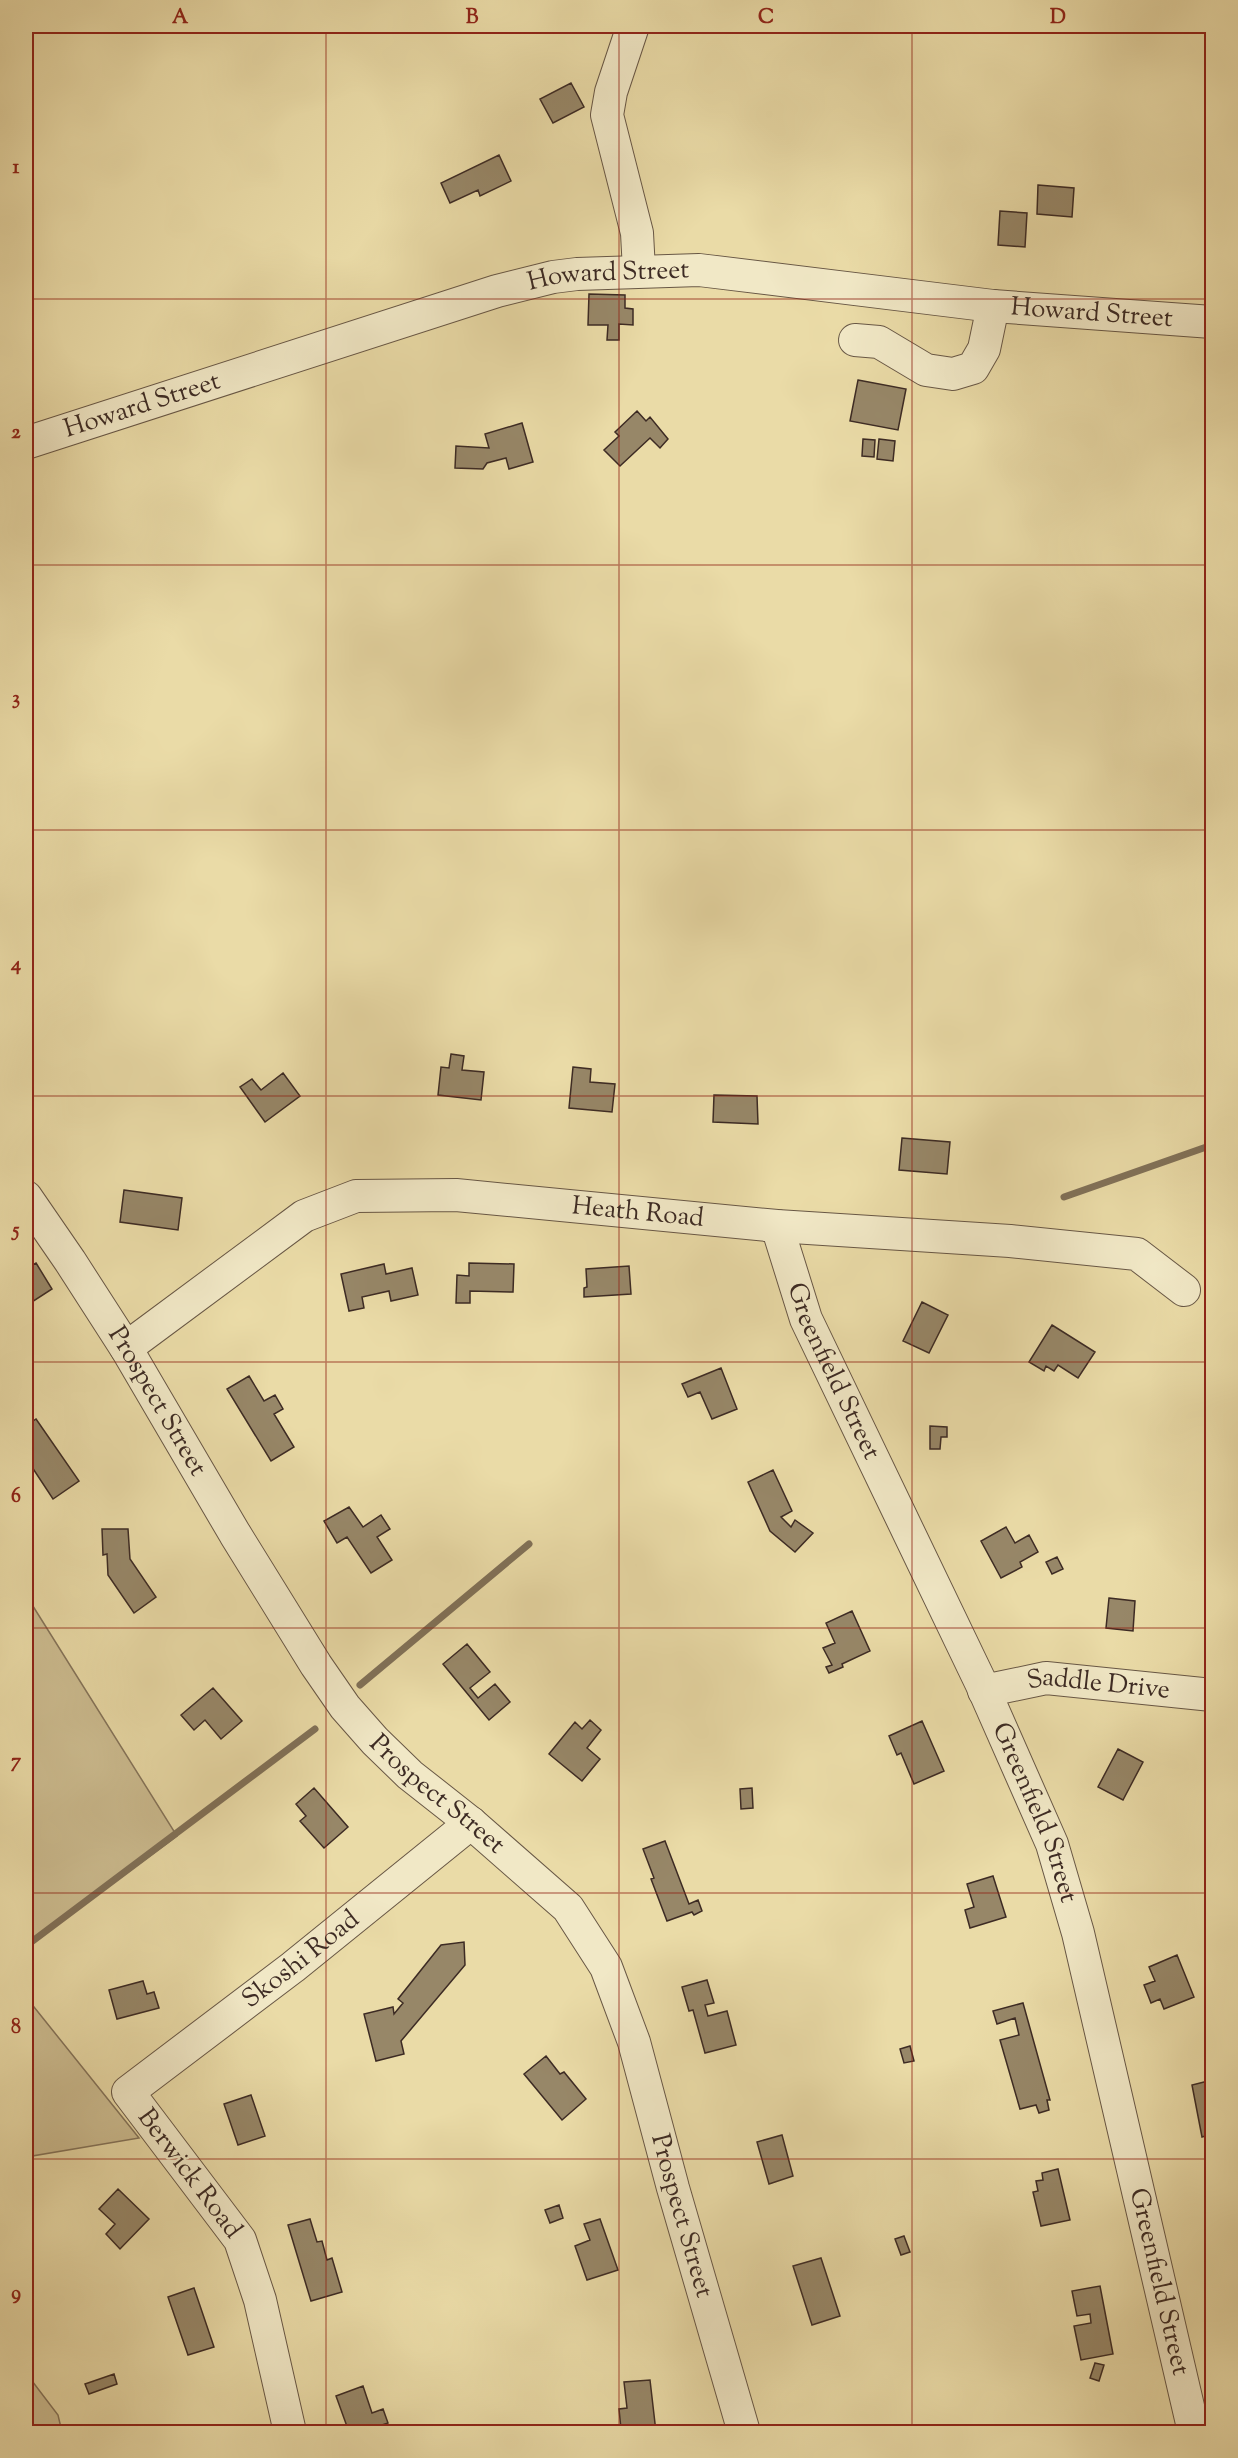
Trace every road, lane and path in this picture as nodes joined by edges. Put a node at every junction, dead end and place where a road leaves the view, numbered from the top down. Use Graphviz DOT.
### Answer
graph roads {
  1 [pos="633,26"];
  2 [pos="639,270"];
  3 [pos="993,306"];
  4 [pos="1212,322"];
  5 [pos="855,340"];
  6 [pos="26,443"];
  7 [pos="26,1197"];
  8 [pos="777,1226"];
  9 [pos="1184,1290"];
  10 [pos="126,1348"];
  11 [pos="984,1691"];
  12 [pos="1212,1695"];
  13 [pos="471,1823"];
  14 [pos="128,2092"];
  15 [pos="290,2433"];
  16 [pos="744,2433"];
  17 [pos="1194,2433"];
  1 -- 2 [label="street"];
  2 -- 3 [label="street, Howard Street"];
  2 -- 6 [label="street, Howard Street"];
  3 -- 4 [label="street, Howard Street"];
  3 -- 5 [label="street"];
  7 -- 10 [label="street, Prospect Street"];
  8 -- 9 [label="street, Heath Road"];
  8 -- 10 [label="street, Heath Road"];
  8 -- 11 [label="street, Greenfield Street"];
  10 -- 13 [label="street, Prospect Street"];
  11 -- 12 [label="street, Saddle Drive"];
  11 -- 17 [label="street, Greenfield Street"];
  13 -- 14 [label="street, Skoshi Road"];
  13 -- 16 [label="street, Prospect Street"];
  14 -- 15 [label="street, Berwick Road"];
}
